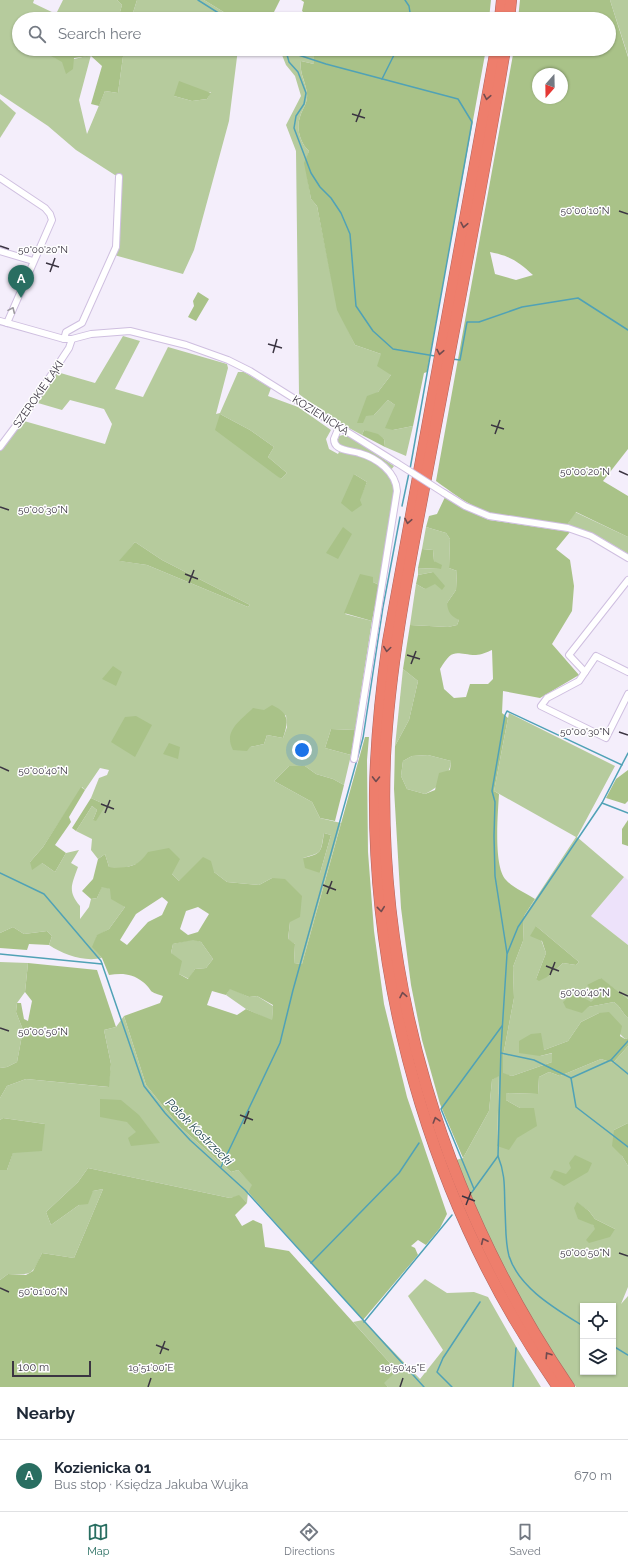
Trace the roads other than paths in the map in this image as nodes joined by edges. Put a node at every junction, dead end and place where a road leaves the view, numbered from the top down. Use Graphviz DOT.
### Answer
graph roads {
  1 [pos="502,0"];
  2 [pos="511,0"];
  3 [pos="501,12"];
  4 [pos="510,12"];
  5 [pos="495,56"];
  6 [pos="504,56"];
  7 [pos="0,178"];
  8 [pos="119,178"];
  9 [pos="0,250"];
  10 [pos="33,261"];
  11 [pos="3,322"];
  12 [pos="64,339"];
  13 [pos="72,339"];
  14 [pos="339,427"];
  15 [pos="0,447"];
  16 [pos="628,558"];
  17 [pos="628,580"];
  18 [pos="585,672"];
  19 [pos="628,672"];
  20 [pos="628,694"];
  21 [pos="354,759"];
  22 [pos="558,1387"];
  23 [pos="569,1387"];
  1 -- 3 [label="highway"];
  2 -- 4 [label="highway"];
  5 -- 22 [label="highway, one-way"];
  23 -- 6 [label="highway, one-way"];
  7 -- 10 [label="street"];
  8 -- 12 [label="street"];
  9 -- 10 [label="street"];
  11 -- 10 [label="street, one-way"];
  11 -- 12 [label="street, KOZIENICKA"];
  12 -- 13 [label="street, KOZIENICKA"];
  13 -- 14 [label="street, KOZIENICKA"];
  13 -- 15 [label="street, SZEROKIE ŁĄKI"];
  14 -- 16 [label="street, KOZIENICKA, bridge"];
  14 -- 21 [label="street"];
  17 -- 18 [label="street"];
  18 -- 19 [label="street"];
  18 -- 20 [label="street"];
}
